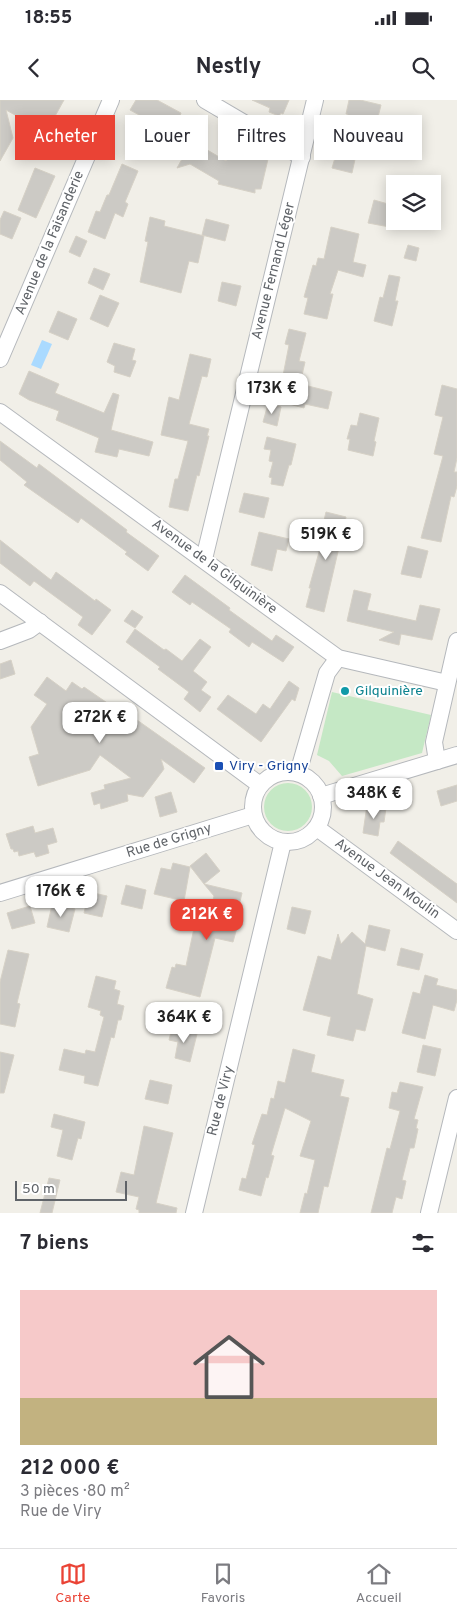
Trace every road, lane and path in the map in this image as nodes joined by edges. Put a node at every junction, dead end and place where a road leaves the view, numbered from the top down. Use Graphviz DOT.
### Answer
graph roads {
  1 [pos="111,100"];
  2 [pos="205,100"];
  3 [pos="315,100"];
  4 [pos="231,115"];
  5 [pos="304,147"];
  6 [pos="301,160"];
  7 [pos="0,359"];
  8 [pos="0,412"];
  9 [pos="204,559"];
  10 [pos="0,593"];
  11 [pos="40,622"];
  12 [pos="0,641"];
  13 [pos="457,641"];
  14 [pos="338,658"];
  15 [pos="447,683"];
  16 [pos="457,755"];
  17 [pos="437,761"];
  18 [pos="298,773"];
  19 [pos="260,785"];
  20 [pos="321,796"];
  21 [pos="253,815"];
  22 [pos="316,828"];
  23 [pos="282,842"];
  24 [pos="0,893"];
  25 [pos="457,931"];
  26 [pos="457,1098"];
  27 [pos="194,1213"];
  28 [pos="429,1213"];
  1 -- 7 [label="street, Avenue de la Faisanderie"];
  2 -- 4 [label="street"];
  3 -- 5 [label="street, Avenue Fernand Léger"];
  6 -- 9 [label="street, Avenue Fernand Léger"];
  8 -- 9 [label="street, Avenue de la Gilquinière"];
  9 -- 14 [label="street, Avenue de la Gilquinière"];
  10 -- 11 [label="street"];
  11 -- 12 [label="street"];
  11 -- 19 [label="street"];
  13 -- 15 [label="street"];
  14 -- 15 [label="street, Avenue de la Gilquinière"];
  14 -- 18 [label="street"];
  15 -- 17 [label="street"];
  16 -- 17 [label="street"];
  17 -- 20 [label="street"];
  18 -- 19 [label="street"];
  18 -- 20 [label="street"];
  19 -- 21 [label="street"];
  20 -- 22 [label="street"];
  21 -- 23 [label="street"];
  21 -- 24 [label="street, Rue de Grigny"];
  22 -- 23 [label="street"];
  22 -- 25 [label="street, Avenue Jean Moulin"];
  23 -- 27 [label="street, Rue de Viry"];
  26 -- 28 [label="street"];
}
